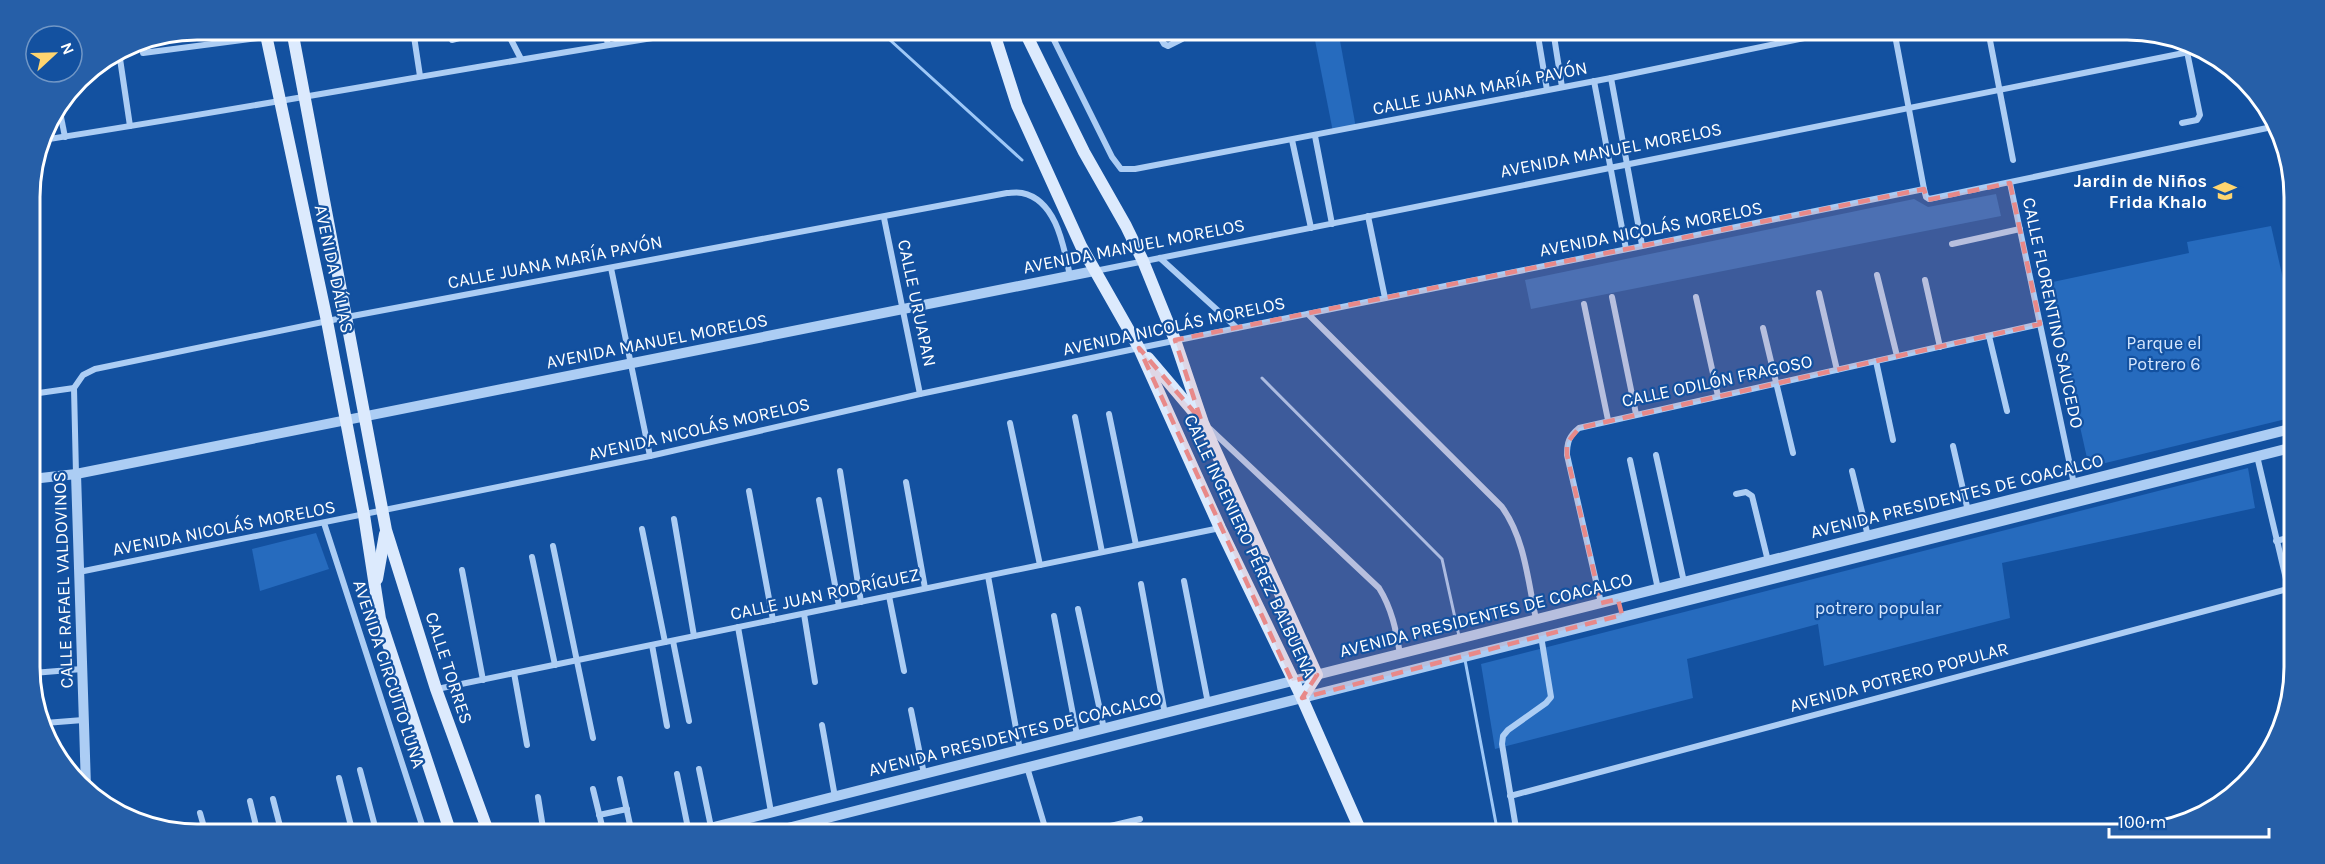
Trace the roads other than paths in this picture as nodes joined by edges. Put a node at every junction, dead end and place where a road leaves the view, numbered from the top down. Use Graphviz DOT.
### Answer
graph roads {
  1 [pos="223,40"];
  2 [pos="267,40"];
  3 [pos="294,40"];
  4 [pos="415,40"];
  5 [pos="511,40"];
  6 [pos="607,40"];
  7 [pos="640,40"];
  8 [pos="996,40"];
  9 [pos="1030,40"];
  10 [pos="1054,40"];
  11 [pos="1162,40"];
  12 [pos="1180,40"];
  13 [pos="1539,40"];
  14 [pos="1554,40"];
  15 [pos="1795,40"];
  16 [pos="1896,40"];
  17 [pos="1990,40"];
  18 [pos="608,45"];
  19 [pos="2186,52"];
  20 [pos="143,53"];
  21 [pos="2188,53"];
  22 [pos="521,59"];
  23 [pos="120,60"];
  24 [pos="420,76"];
  25 [pos="1611,78"];
  26 [pos="1594,81"];
  27 [pos="1562,87"];
  28 [pos="1547,90"];
  29 [pos="1999,90"];
  30 [pos="305,98"];
  31 [pos="280,102"];
  32 [pos="1909,107"];
  33 [pos="61,119"];
  34 [pos="2182,123"];
  35 [pos="130,126"];
  36 [pos="2268,128"];
  37 [pos="1315,136"];
  38 [pos="64,137"];
  39 [pos="51,139"];
  40 [pos="1292,140"];
  41 [pos="2013,160"];
  42 [pos="1627,163"];
  43 [pos="1610,166"];
  44 [pos="2010,183"];
  45 [pos="1924,189"];
  46 [pos="1368,216"];
  47 [pos="884,218"];
  48 [pos="1332,224"];
  49 [pos="1311,228"];
  50 [pos="2020,229"];
  51 [pos="1952,244"];
  52 [pos="1642,245"];
  53 [pos="1626,249"];
  54 [pos="1160,258"];
  55 [pos="1143,261"];
  56 [pos="611,267"];
  57 [pos="1094,271"];
  58 [pos="1877,275"];
  59 [pos="1070,276"];
  60 [pos="1925,279"];
  61 [pos="1819,293"];
  62 [pos="1612,297"];
  63 [pos="1696,297"];
  64 [pos="1384,298"];
  65 [pos="1584,304"];
  66 [pos="903,309"];
  67 [pos="1308,314"];
  68 [pos="346,317"];
  69 [pos="327,321"];
  70 [pos="2040,324"];
  71 [pos="1237,328"];
  72 [pos="1763,328"];
  73 [pos="1989,336"];
  74 [pos="1175,340"];
  75 [pos="1940,347"];
  76 [pos="1139,348"];
  77 [pos="1897,356"];
  78 [pos="1876,361"];
  79 [pos="631,363"];
  80 [pos="1837,370"];
  81 [pos="1777,383"];
  82 [pos="74,388"];
  83 [pos="41,393"];
  84 [pos="920,394"];
  85 [pos="1718,396"];
  86 [pos="2007,411"];
  87 [pos="1109,414"];
  88 [pos="1636,414"];
  89 [pos="365,416"];
  90 [pos="1075,417"];
  91 [pos="346,420"];
  92 [pos="1608,420"];
  93 [pos="1010,423"];
  94 [pos="1203,423"];
  95 [pos="2284,430"];
  96 [pos="1893,440"];
  97 [pos="1953,446"];
  98 [pos="2284,449"];
  99 [pos="1793,453"];
  100 [pos="2190,454"];
  101 [pos="1656,455"];
  102 [pos="650,456"];
  103 [pos="2257,456"];
  104 [pos="1630,460"];
  105 [pos="840,471"];
  106 [pos="1852,471"];
  107 [pos="2194,472"];
  108 [pos="76,474"];
  109 [pos="40,478"];
  110 [pos="906,482"];
  111 [pos="2074,484"];
  112 [pos="749,491"];
  113 [pos="1736,494"];
  114 [pos="819,500"];
  115 [pos="383,510"];
  116 [pos="1968,511"];
  117 [pos="364,515"];
  118 [pos="674,519"];
  119 [pos="1933,519"];
  120 [pos="324,523"];
  121 [pos="1220,528"];
  122 [pos="642,529"];
  123 [pos="386,530"];
  124 [pos="1868,536"];
  125 [pos="1938,536"];
  126 [pos="2284,539"];
  127 [pos="2276,541"];
  128 [pos="1136,545"];
  129 [pos="553,546"];
  130 [pos="1102,552"];
  131 [pos="532,557"];
  132 [pos="1768,561"];
  133 [pos="1040,565"];
  134 [pos="2284,566"];
  135 [pos="462,570"];
  136 [pos="78,572"];
  137 [pos="988,576"];
  138 [pos="1184,581"];
  139 [pos="1684,582"];
  140 [pos="1141,584"];
  141 [pos="925,588"];
  142 [pos="375,589"];
  143 [pos="1658,589"];
  144 [pos="2284,590"];
  145 [pos="889,596"];
  146 [pos="1618,599"];
  147 [pos="861,602"];
  148 [pos="1601,603"];
  149 [pos="839,606"];
  150 [pos="1078,609"];
  151 [pos="804,614"];
  152 [pos="1622,615"];
  153 [pos="1054,616"];
  154 [pos="1536,619"];
  155 [pos="773,620"];
  156 [pos="738,627"];
  157 [pos="694,636"];
  158 [pos="1541,636"];
  159 [pos="673,641"];
  160 [pos="665,642"];
  161 [pos="652,645"];
  162 [pos="1400,654"];
  163 [pos="578,660"];
  164 [pos="555,665"];
  165 [pos="82,669"];
  166 [pos="903,671"];
  167 [pos="41,672"];
  168 [pos="514,674"];
  169 [pos="1317,675"];
  170 [pos="483,680"];
  171 [pos="1292,681"];
  172 [pos="815,682"];
  173 [pos="436,690"];
  174 [pos="1302,698"];
  175 [pos="1208,703"];
  176 [pos="911,710"];
  177 [pos="1165,714"];
  178 [pos="83,720"];
  179 [pos="688,721"];
  180 [pos="51,723"];
  181 [pos="1126,723"];
  182 [pos="822,725"];
  183 [pos="667,726"];
  184 [pos="1104,729"];
  185 [pos="1077,735"];
  186 [pos="593,738"];
  187 [pos="1131,741"];
  188 [pos="527,745"];
  189 [pos="1020,750"];
  190 [pos="1027,767"];
  191 [pos="699,768"];
  192 [pos="360,770"];
  193 [pos="677,774"];
  194 [pos="924,774"];
  195 [pos="86,777"];
  196 [pos="339,778"];
  197 [pos="620,779"];
  198 [pos="592,789"];
  199 [pos="863,789"];
  200 [pos="835,796"];
  201 [pos="1510,796"];
  202 [pos="538,797"];
  203 [pos="273,799"];
  204 [pos="250,801"];
  205 [pos="867,808"];
  206 [pos="627,809"];
  207 [pos="771,812"];
  208 [pos="200,813"];
  209 [pos="599,816"];
  210 [pos="1140,819"];
  211 [pos="1357,823"];
  212 [pos="1515,823"];
  213 [pos="203,824"];
  214 [pos="256,824"];
  215 [pos="279,824"];
  216 [pos="350,824"];
  217 [pos="374,824"];
  218 [pos="422,824"];
  219 [pos="448,824"];
  220 [pos="485,824"];
  221 [pos="542,824"];
  222 [pos="601,824"];
  223 [pos="630,824"];
  224 [pos="685,824"];
  225 [pos="710,824"];
  226 [pos="727,824"];
  227 [pos="805,824"];
  228 [pos="1044,824"];
  229 [pos="1121,824"];
  1 -- 20 [label="street"];
  2 -- 31 [label="main road, AVENIDA DÁLIAS"];
  3 -- 30 [label="main road, AVENIDA DÁLIAS"];
  4 -- 24 [label="street"];
  5 -- 22 [label="street"];
  6 -- 18 [label="street"];
  7 -- 18 [label="street"];
  8 -- 57 [label="main road"];
  9 -- 55 [label="main road, CALLE INGENIERO PÉREZ BALBUENA"];
  10 -- 40 [label="street, CALLE JUANA MARÍA PAVÓN"];
  11 -- 12 [label="street"];
  13 -- 28 [label="street"];
  14 -- 27 [label="street"];
  15 -- 25 [label="street, CALLE JUANA MARÍA PAVÓN"];
  16 -- 32 [label="street"];
  17 -- 29 [label="street"];
  18 -- 22 [label="street"];
  19 -- 29 [label="street, AVENIDA MANUEL MORELOS"];
  21 -- 34 [label="street"];
  22 -- 24 [label="street"];
  23 -- 35 [label="street"];
  24 -- 30 [label="street"];
  25 -- 26 [label="street, CALLE JUANA MARÍA PAVÓN"];
  25 -- 42 [label="street"];
  26 -- 27 [label="street, CALLE JUANA MARÍA PAVÓN"];
  26 -- 43 [label="street"];
  27 -- 28 [label="street, CALLE JUANA MARÍA PAVÓN"];
  28 -- 37 [label="street, CALLE JUANA MARÍA PAVÓN"];
  29 -- 32 [label="street, AVENIDA MANUEL MORELOS"];
  29 -- 41 [label="street"];
  30 -- 31 [label="street"];
  30 -- 68 [label="main road, AVENIDA DÁLIAS"];
  31 -- 35 [label="street"];
  31 -- 69 [label="main road, AVENIDA DÁLIAS"];
  32 -- 42 [label="street, AVENIDA MANUEL MORELOS"];
  32 -- 45 [label="street"];
  33 -- 38 [label="street"];
  35 -- 38 [label="street"];
  36 -- 44 [label="street, AVENIDA NICOLÁS MORELOS"];
  37 -- 40 [label="street, CALLE JUANA MARÍA PAVÓN"];
  37 -- 48 [label="street"];
  38 -- 39 [label="street"];
  40 -- 49 [label="street"];
  42 -- 43 [label="street, AVENIDA MANUEL MORELOS"];
  42 -- 52 [label="street"];
  43 -- 46 [label="street, AVENIDA MANUEL MORELOS"];
  43 -- 53 [label="street"];
  44 -- 45 [label="street, AVENIDA NICOLÁS MORELOS"];
  44 -- 50 [label="street, CALLE FLORENTINO SAUCEDO"];
  45 -- 52 [label="street, AVENIDA NICOLÁS MORELOS"];
  46 -- 48 [label="street, AVENIDA MANUEL MORELOS"];
  46 -- 64 [label="street"];
  47 -- 56 [label="street, CALLE JUANA MARÍA PAVÓN"];
  47 -- 59 [label="street, CALLE JUANA MARÍA PAVÓN"];
  47 -- 66 [label="street, CALLE URUAPAN"];
  48 -- 49 [label="street, AVENIDA MANUEL MORELOS"];
  49 -- 54 [label="street, AVENIDA MANUEL MORELOS"];
  50 -- 51 [label="street"];
  50 -- 70 [label="street, CALLE FLORENTINO SAUCEDO"];
  52 -- 53 [label="street, AVENIDA NICOLÁS MORELOS"];
  53 -- 64 [label="street, AVENIDA NICOLÁS MORELOS"];
  54 -- 55 [label="street, AVENIDA MANUEL MORELOS"];
  54 -- 71 [label="street"];
  55 -- 57 [label="street, AVENIDA MANUEL MORELOS"];
  55 -- 74 [label="main road, CALLE INGENIERO PÉREZ BALBUENA"];
  56 -- 68 [label="street, CALLE JUANA MARÍA PAVÓN"];
  56 -- 79 [label="street"];
  57 -- 59 [label="street, AVENIDA MANUEL MORELOS"];
  57 -- 76 [label="main road"];
  58 -- 77 [label="street"];
  59 -- 66 [label="street, AVENIDA MANUEL MORELOS"];
  60 -- 75 [label="street"];
  61 -- 80 [label="street"];
  62 -- 88 [label="street"];
  63 -- 85 [label="street"];
  64 -- 67 [label="street, AVENIDA NICOLÁS MORELOS"];
  65 -- 92 [label="street"];
  66 -- 79 [label="street, AVENIDA MANUEL MORELOS"];
  66 -- 84 [label="street, CALLE URUAPAN"];
  67 -- 71 [label="street, AVENIDA NICOLÁS MORELOS"];
  67 -- 154 [label="street"];
  68 -- 69 [label="street, CALLE JUANA MARÍA PAVÓN"];
  68 -- 89 [label="main road, AVENIDA DÁLIAS"];
  69 -- 82 [label="street, CALLE JUANA MARÍA PAVÓN"];
  69 -- 91 [label="main road, AVENIDA DÁLIAS"];
  70 -- 73 [label="street, CALLE ODILÓN FRAGOSO"];
  70 -- 111 [label="street, CALLE FLORENTINO SAUCEDO"];
  71 -- 74 [label="street, AVENIDA NICOLÁS MORELOS"];
  72 -- 81 [label="street"];
  73 -- 75 [label="street, CALLE ODILÓN FRAGOSO"];
  73 -- 86 [label="street"];
  74 -- 76 [label="street, AVENIDA NICOLÁS MORELOS"];
  74 -- 94 [label="main road, CALLE INGENIERO PÉREZ BALBUENA"];
  75 -- 77 [label="street, CALLE ODILÓN FRAGOSO"];
  76 -- 84 [label="street, AVENIDA NICOLÁS MORELOS"];
  76 -- 94 [label="main road"];
  76 -- 121 [label="main road, CALLE INGENIERO PÉREZ BALBUENA"];
  77 -- 78 [label="street, CALLE ODILÓN FRAGOSO"];
  78 -- 80 [label="street, CALLE ODILÓN FRAGOSO"];
  78 -- 96 [label="street"];
  79 -- 89 [label="street, AVENIDA MANUEL MORELOS"];
  79 -- 102 [label="street"];
  80 -- 81 [label="street, CALLE ODILÓN FRAGOSO"];
  81 -- 85 [label="street, CALLE ODILÓN FRAGOSO"];
  81 -- 99 [label="street"];
  82 -- 83 [label="street"];
  82 -- 108 [label="street, CALLE RAFAEL VALDOVINOS"];
  84 -- 102 [label="street, AVENIDA NICOLÁS MORELOS"];
  85 -- 88 [label="street, CALLE ODILÓN FRAGOSO"];
  87 -- 128 [label="street"];
  88 -- 92 [label="street, CALLE ODILÓN FRAGOSO"];
  89 -- 91 [label="street, AVENIDA MANUEL MORELOS"];
  89 -- 115 [label="main road, AVENIDA DÁLIAS"];
  90 -- 130 [label="street"];
  91 -- 108 [label="street, AVENIDA MANUEL MORELOS"];
  91 -- 117 [label="main road, AVENIDA DÁLIAS"];
  92 -- 148 [label="street, CALLE ODILÓN FRAGOSO"];
  93 -- 133 [label="street"];
  94 -- 162 [label="street"];
  94 -- 169 [label="main road, CALLE INGENIERO PÉREZ BALBUENA"];
  95 -- 100 [label="street, AVENIDA PRESIDENTES DE COACALCO"];
  97 -- 116 [label="street"];
  98 -- 103 [label="street, AVENIDA PRESIDENTES DE COACALCO"];
  100 -- 107 [label="street"];
  100 -- 111 [label="street, AVENIDA PRESIDENTES DE COACALCO"];
  101 -- 139 [label="street"];
  102 -- 115 [label="street, AVENIDA NICOLÁS MORELOS"];
  103 -- 107 [label="street, AVENIDA PRESIDENTES DE COACALCO"];
  103 -- 127 [label="street"];
  104 -- 143 [label="street"];
  105 -- 147 [label="street"];
  106 -- 124 [label="street"];
  107 -- 125 [label="street, AVENIDA PRESIDENTES DE COACALCO"];
  108 -- 109 [label="street, AVENIDA MANUEL MORELOS"];
  108 -- 136 [label="street, CALLE RAFAEL VALDOVINOS"];
  110 -- 141 [label="street"];
  111 -- 116 [label="street, AVENIDA PRESIDENTES DE COACALCO"];
  112 -- 155 [label="street"];
  113 -- 132 [label="street"];
  114 -- 149 [label="street"];
  115 -- 117 [label="street, AVENIDA NICOLÁS MORELOS"];
  115 -- 123 [label="main road, CALLE TORRES"];
  116 -- 119 [label="street, AVENIDA PRESIDENTES DE COACALCO"];
  117 -- 120 [label="street, AVENIDA NICOLÁS MORELOS"];
  117 -- 142 [label="main road, AVENIDA DÁLIAS"];
  118 -- 157 [label="street"];
  119 -- 124 [label="street, AVENIDA PRESIDENTES DE COACALCO"];
  119 -- 125 [label="street"];
  120 -- 136 [label="street, AVENIDA NICOLÁS MORELOS"];
  120 -- 218 [label="street, AVENIDA CIRCUITO LUNA"];
  121 -- 128 [label="street, CALLE JUAN RODRÍGUEZ"];
  121 -- 171 [label="main road, CALLE INGENIERO PÉREZ BALBUENA"];
  122 -- 160 [label="street"];
  123 -- 142 [label="main road"];
  123 -- 173 [label="main road, CALLE TORRES"];
  124 -- 132 [label="street, AVENIDA PRESIDENTES DE COACALCO"];
  125 -- 152 [label="street, AVENIDA PRESIDENTES DE COACALCO"];
  126 -- 127 [label="street"];
  127 -- 134 [label="street"];
  128 -- 130 [label="street, CALLE JUAN RODRÍGUEZ"];
  129 -- 163 [label="street"];
  130 -- 133 [label="street, CALLE JUAN RODRÍGUEZ"];
  131 -- 164 [label="street"];
  132 -- 139 [label="street, AVENIDA PRESIDENTES DE COACALCO"];
  133 -- 137 [label="street, CALLE JUAN RODRÍGUEZ"];
  135 -- 170 [label="street"];
  136 -- 165 [label="street, CALLE RAFAEL VALDOVINOS"];
  137 -- 141 [label="street, CALLE JUAN RODRÍGUEZ"];
  137 -- 189 [label="street"];
  138 -- 175 [label="street"];
  139 -- 143 [label="street, AVENIDA PRESIDENTES DE COACALCO"];
  140 -- 177 [label="street"];
  141 -- 145 [label="street, CALLE JUAN RODRÍGUEZ"];
  142 -- 219 [label="main road, AVENIDA DÁLIAS"];
  143 -- 146 [label="street, AVENIDA PRESIDENTES DE COACALCO"];
  144 -- 201 [label="street, AVENIDA POTRERO POPULAR"];
  145 -- 147 [label="street, CALLE JUAN RODRÍGUEZ"];
  145 -- 166 [label="street"];
  146 -- 148 [label="street, AVENIDA PRESIDENTES DE COACALCO"];
  146 -- 152 [label="street"];
  147 -- 149 [label="street, CALLE JUAN RODRÍGUEZ"];
  148 -- 154 [label="street, AVENIDA PRESIDENTES DE COACALCO"];
  149 -- 151 [label="street, CALLE JUAN RODRÍGUEZ"];
  150 -- 184 [label="street"];
  151 -- 155 [label="street, CALLE JUAN RODRÍGUEZ"];
  151 -- 172 [label="street"];
  152 -- 158 [label="street, AVENIDA PRESIDENTES DE COACALCO"];
  153 -- 185 [label="street"];
  154 -- 162 [label="street, AVENIDA PRESIDENTES DE COACALCO"];
  155 -- 156 [label="street, CALLE JUAN RODRÍGUEZ"];
  156 -- 157 [label="street, CALLE JUAN RODRÍGUEZ"];
  156 -- 207 [label="street"];
  157 -- 159 [label="street, CALLE JUAN RODRÍGUEZ"];
  158 -- 174 [label="street, AVENIDA PRESIDENTES DE COACALCO"];
  158 -- 201 [label="street"];
  159 -- 160 [label="street, CALLE JUAN RODRÍGUEZ"];
  159 -- 179 [label="street"];
  160 -- 161 [label="street, CALLE JUAN RODRÍGUEZ"];
  161 -- 163 [label="street, CALLE JUAN RODRÍGUEZ"];
  161 -- 183 [label="street"];
  162 -- 169 [label="street, AVENIDA PRESIDENTES DE COACALCO"];
  163 -- 164 [label="street, CALLE JUAN RODRÍGUEZ"];
  163 -- 186 [label="street"];
  164 -- 168 [label="street, CALLE JUAN RODRÍGUEZ"];
  165 -- 167 [label="street"];
  165 -- 178 [label="street, CALLE RAFAEL VALDOVINOS"];
  168 -- 170 [label="street, CALLE JUAN RODRÍGUEZ"];
  168 -- 188 [label="street"];
  169 -- 171 [label="street, AVENIDA PRESIDENTES DE COACALCO"];
  169 -- 174 [label="main road, CALLE INGENIERO PÉREZ BALBUENA"];
  170 -- 173 [label="street, CALLE JUAN RODRÍGUEZ"];
  171 -- 174 [label="main road, CALLE INGENIERO PÉREZ BALBUENA"];
  171 -- 175 [label="street, AVENIDA PRESIDENTES DE COACALCO"];
  173 -- 220 [label="main road, CALLE TORRES"];
  174 -- 187 [label="street, AVENIDA PRESIDENTES DE COACALCO"];
  174 -- 211 [label="main road"];
  175 -- 177 [label="street, AVENIDA PRESIDENTES DE COACALCO"];
  176 -- 194 [label="street"];
  177 -- 181 [label="street, AVENIDA PRESIDENTES DE COACALCO"];
  178 -- 180 [label="street"];
  178 -- 195 [label="street, CALLE RAFAEL VALDOVINOS"];
  181 -- 184 [label="street, AVENIDA PRESIDENTES DE COACALCO"];
  181 -- 187 [label="street"];
  182 -- 200 [label="street"];
  184 -- 185 [label="street, AVENIDA PRESIDENTES DE COACALCO"];
  185 -- 189 [label="street, AVENIDA PRESIDENTES DE COACALCO"];
  187 -- 190 [label="street, AVENIDA PRESIDENTES DE COACALCO"];
  189 -- 194 [label="street, AVENIDA PRESIDENTES DE COACALCO"];
  190 -- 205 [label="street, AVENIDA PRESIDENTES DE COACALCO"];
  190 -- 228 [label="street"];
  191 -- 225 [label="street"];
  192 -- 217 [label="street"];
  193 -- 224 [label="street"];
  194 -- 199 [label="street, AVENIDA PRESIDENTES DE COACALCO"];
  196 -- 216 [label="street"];
  197 -- 206 [label="street"];
  198 -- 209 [label="street"];
  199 -- 200 [label="street, AVENIDA PRESIDENTES DE COACALCO"];
  199 -- 205 [label="street"];
  200 -- 207 [label="street, AVENIDA PRESIDENTES DE COACALCO"];
  201 -- 212 [label="street"];
  202 -- 221 [label="street"];
  203 -- 215 [label="street"];
  204 -- 214 [label="street"];
  205 -- 227 [label="street, AVENIDA PRESIDENTES DE COACALCO"];
  206 -- 209 [label="street"];
  206 -- 223 [label="street"];
  207 -- 226 [label="street, AVENIDA PRESIDENTES DE COACALCO"];
  208 -- 213 [label="street"];
  209 -- 222 [label="street"];
  210 -- 229 [label="street"];
}
